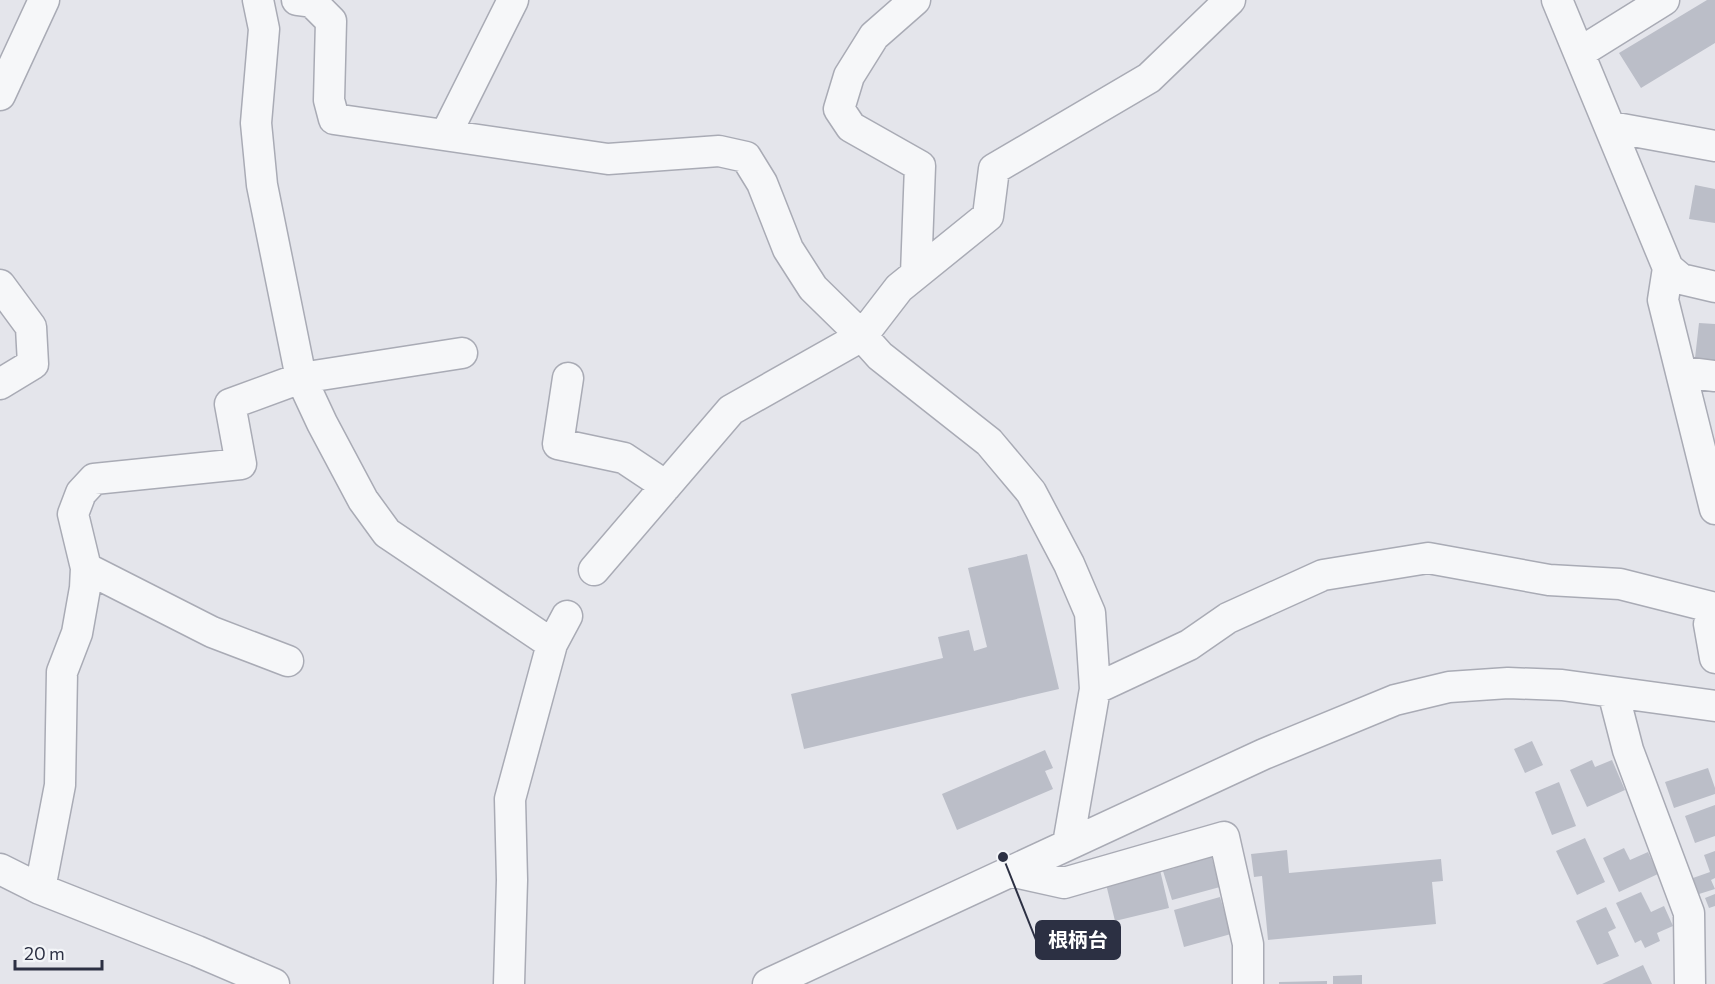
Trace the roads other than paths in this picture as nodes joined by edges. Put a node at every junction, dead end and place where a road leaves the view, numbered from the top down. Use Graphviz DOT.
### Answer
graph roads {
  1 [pos="44,0"];
  2 [pos="258,0"];
  3 [pos="297,0"];
  4 [pos="513,0"];
  5 [pos="915,0"];
  6 [pos="1230,0"];
  7 [pos="1557,0"];
  8 [pos="1664,0"];
  9 [pos="1579,53"];
  10 [pos="0,94"];
  11 [pos="1611,127"];
  12 [pos="446,134"];
  13 [pos="1715,146"];
  14 [pos="1668,268"];
  15 [pos="916,274"];
  16 [pos="0,285"];
  17 [pos="1715,287"];
  18 [pos="862,336"];
  19 [pos="462,353"];
  20 [pos="1682,372"];
  21 [pos="1715,376"];
  22 [pos="301,378"];
  23 [pos="568,378"];
  24 [pos="0,384"];
  25 [pos="666,486"];
  26 [pos="1715,509"];
  27 [pos="86,568"];
  28 [pos="594,570"];
  29 [pos="567,616"];
  30 [pos="552,644"];
  31 [pos="1715,658"];
  32 [pos="288,661"];
  33 [pos="1095,689"];
  34 [pos="1613,692"];
  35 [pos="1715,706"];
  36 [pos="1068,844"];
  37 [pos="0,869"];
  38 [pos="1010,871"];
  39 [pos="40,889"];
  40 [pos="773,983"];
  41 [pos="274,984"];
  42 [pos="509,984"];
  43 [pos="1248,984"];
  44 [pos="1690,984"];
  1 -- 10 [label="street"];
  2 -- 22 [label="street"];
  3 -- 12 [label="street"];
  4 -- 12 [label="street"];
  5 -- 15 [label="street"];
  6 -- 15 [label="street"];
  7 -- 9 [label="street"];
  8 -- 9 [label="street"];
  9 -- 11 [label="street"];
  11 -- 13 [label="street"];
  11 -- 14 [label="street"];
  12 -- 18 [label="street"];
  14 -- 17 [label="street"];
  14 -- 20 [label="street"];
  15 -- 18 [label="street"];
  16 -- 24 [label="street"];
  18 -- 25 [label="street"];
  18 -- 33 [label="street"];
  19 -- 22 [label="street"];
  20 -- 21 [label="street"];
  20 -- 26 [label="street"];
  22 -- 27 [label="street"];
  22 -- 30 [label="street"];
  23 -- 25 [label="street"];
  25 -- 28 [label="street"];
  27 -- 32 [label="street"];
  27 -- 39 [label="street"];
  29 -- 30 [label="street"];
  30 -- 42 [label="street"];
  31 -- 33 [label="street"];
  33 -- 36 [label="street"];
  34 -- 35 [label="street"];
  34 -- 36 [label="street"];
  34 -- 44 [label="street"];
  36 -- 38 [label="street"];
  37 -- 39 [label="street"];
  38 -- 40 [label="street"];
  38 -- 43 [label="street"];
  39 -- 41 [label="street"];
}
